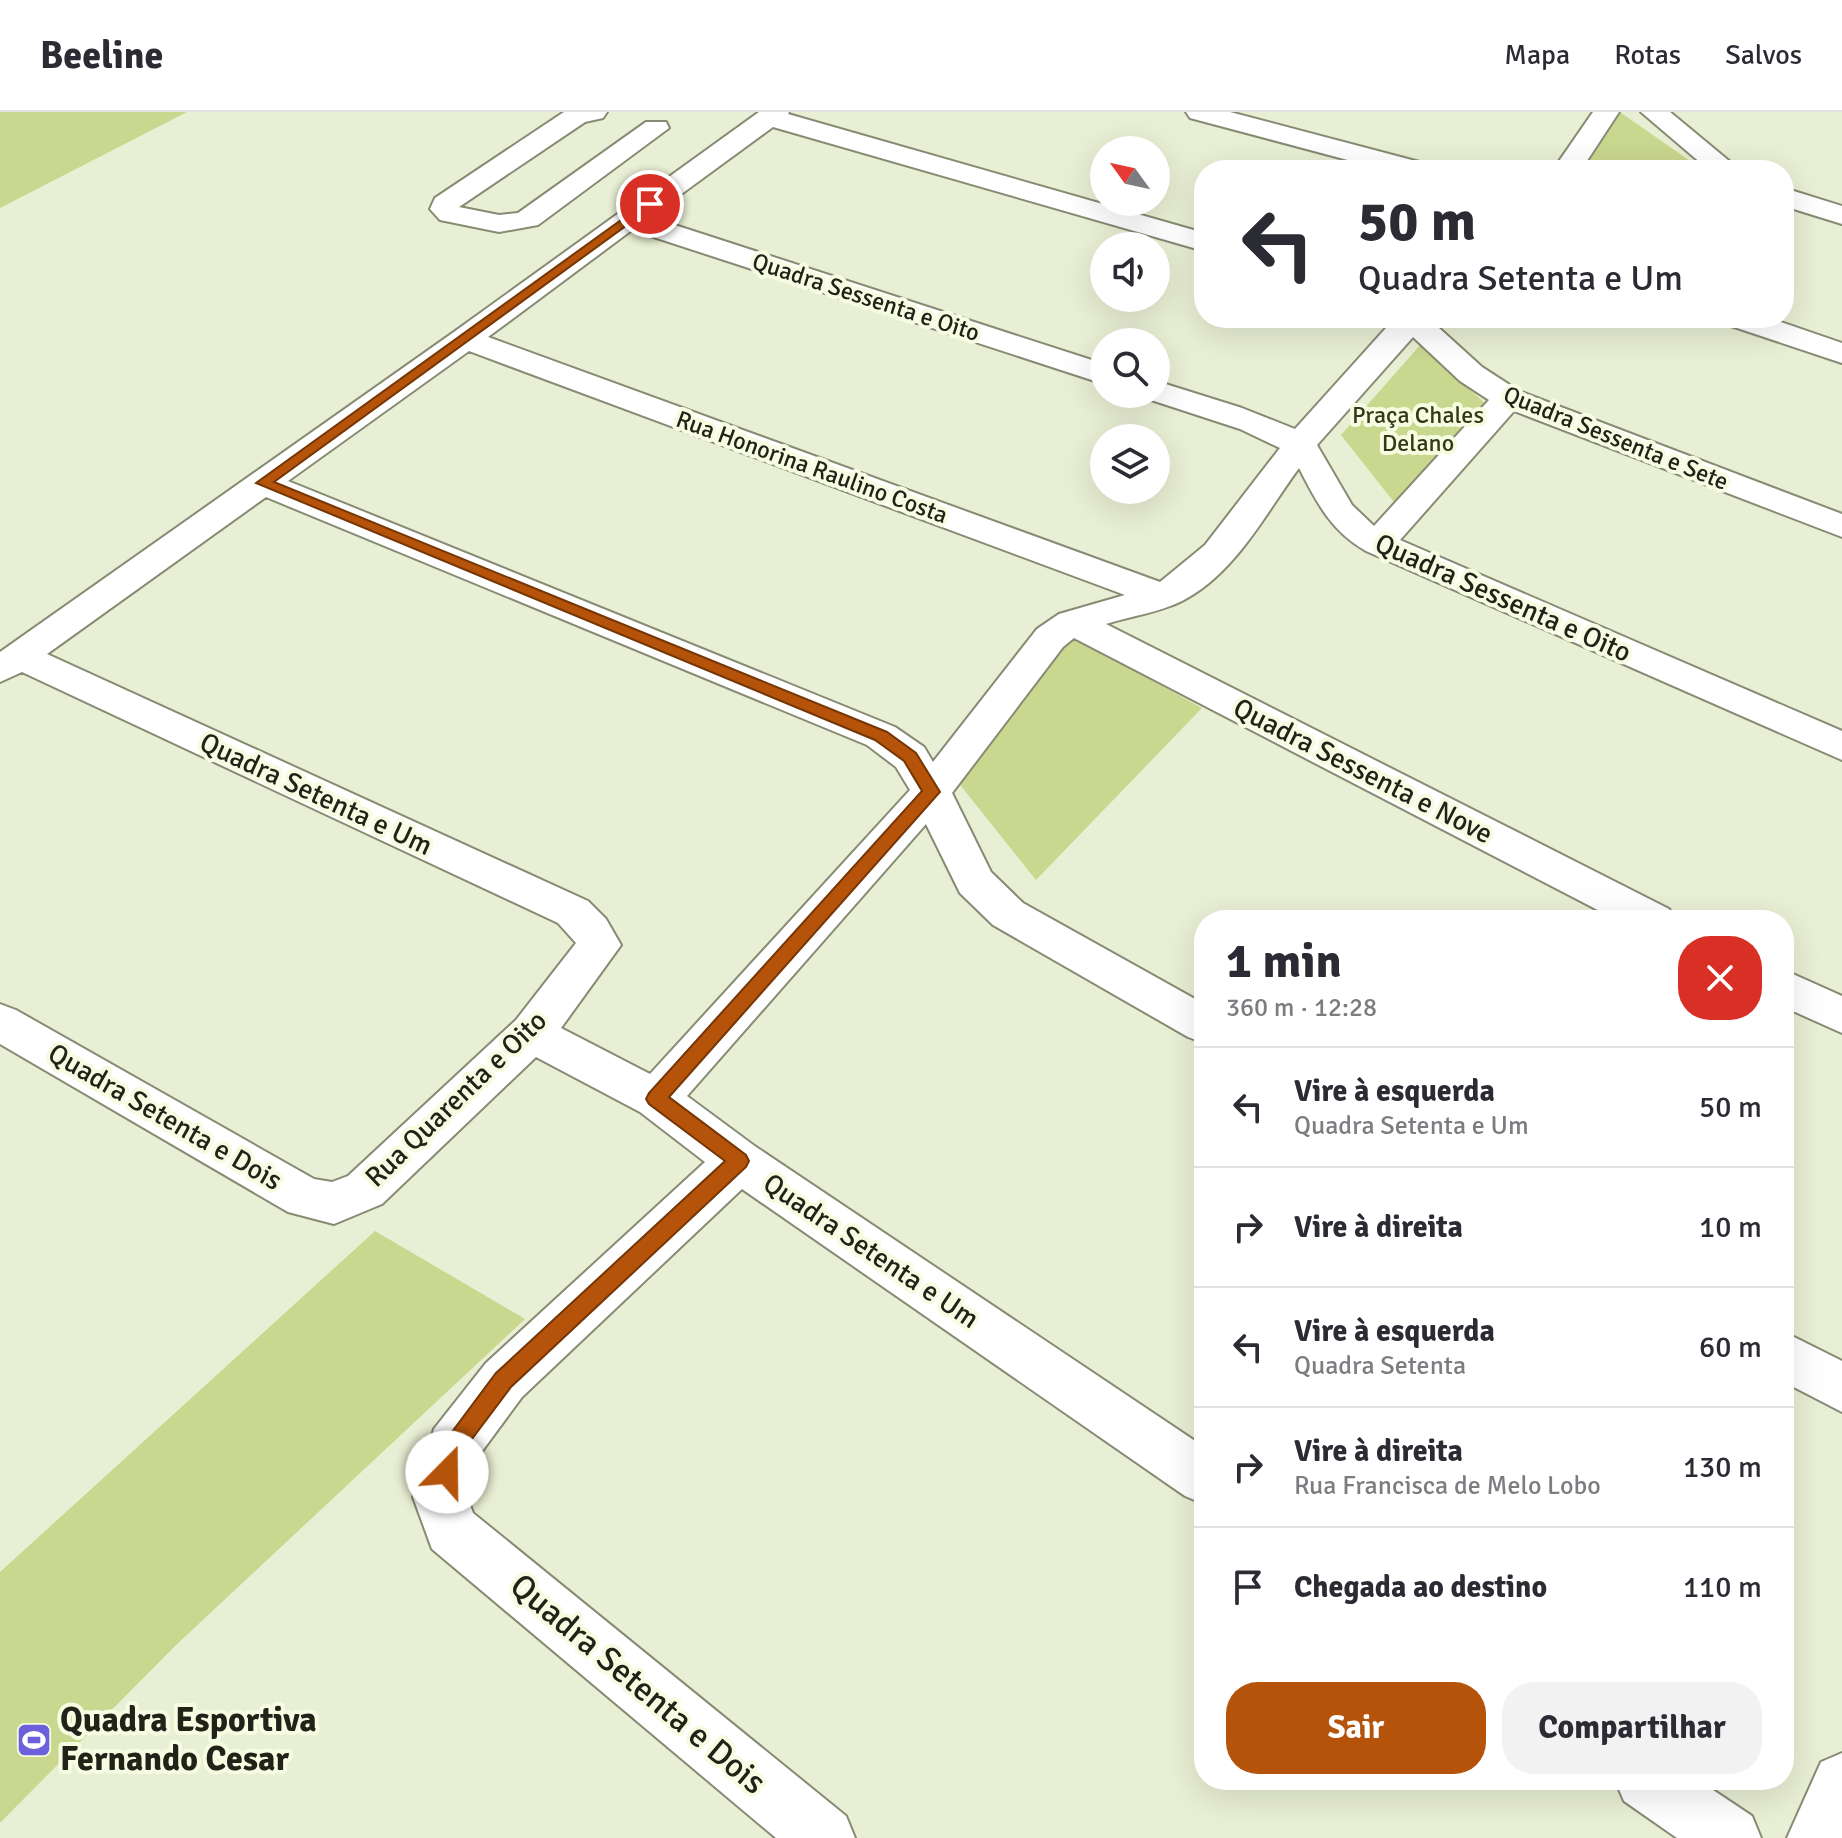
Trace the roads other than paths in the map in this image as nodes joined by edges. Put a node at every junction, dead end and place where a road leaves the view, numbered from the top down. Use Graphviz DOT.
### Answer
graph roads {
  1 [pos="594,112"];
  2 [pos="609,112"];
  3 [pos="1199,112"];
  4 [pos="1606,112"];
  5 [pos="1654,112"];
  6 [pos="772,114"];
  7 [pos="685,142"];
  8 [pos="1379,160"];
  9 [pos="1574,160"];
  10 [pos="1714,160"];
  11 [pos="1794,200"];
  12 [pos="1842,215"];
  13 [pos="629,220"];
  14 [pos="1194,239"];
  15 [pos="1403,328"];
  16 [pos="1768,328"];
  17 [pos="1448,330"];
  18 [pos="465,339"];
  19 [pos="1842,354"];
  20 [pos="1090,369"];
  21 [pos="1170,395"];
  22 [pos="1508,398"];
  23 [pos="1299,446"];
  24 [pos="263,483"];
  25 [pos="1842,526"];
  26 [pos="1378,543"];
  27 [pos="1159,595"];
  28 [pos="1072,622"];
  29 [pos="10,664"];
  30 [pos="1842,746"];
  31 [pos="931,792"];
  32 [pos="1634,910"];
  33 [pos="599,945"];
  34 [pos="1794,992"];
  35 [pos="1842,1016"];
  36 [pos="1194,1019"];
  37 [pos="0,1022"];
  38 [pos="532,1033"];
  39 [pos="656,1099"];
  40 [pos="739,1161"];
  41 [pos="334,1203"];
  42 [pos="1794,1361"];
  43 [pos="1842,1388"];
  44 [pos="1194,1471"];
  45 [pos="1842,1783"];
  46 [pos="1660,1790"];
  47 [pos="824,1838"];
  48 [pos="1730,1838"];
  49 [pos="1818,1838"];
  1 -- 7 [label="street"];
  2 -- 7 [label="street"];
  3 -- 8 [label="street"];
  4 -- 9 [label="street"];
  5 -- 10 [label="street"];
  6 -- 7 [label="street"];
  6 -- 14 [label="street"];
  7 -- 13 [label="street"];
  11 -- 12 [label="street"];
  13 -- 18 [label="street"];
  13 -- 20 [label="street, Quadra Sessenta e Oito"];
  15 -- 23 [label="street"];
  16 -- 19 [label="street"];
  17 -- 22 [label="street, Quadra Sessenta e Sete"];
  18 -- 24 [label="street"];
  18 -- 27 [label="street, Rua Honorina Raulino Costa"];
  21 -- 23 [label="street"];
  22 -- 25 [label="street, Quadra Sessenta e Sete"];
  22 -- 26 [label="street"];
  23 -- 26 [label="street, Quadra Sessenta e Oito"];
  23 -- 27 [label="street"];
  24 -- 29 [label="street"];
  24 -- 31 [label="street"];
  26 -- 30 [label="street, Quadra Sessenta e Oito"];
  27 -- 28 [label="street"];
  28 -- 31 [label="street"];
  28 -- 32 [label="street, Quadra Sessenta e Nove"];
  29 -- 33 [label="street, Quadra Setenta e Um"];
  31 -- 36 [label="street"];
  31 -- 39 [label="street"];
  33 -- 38 [label="street, Rua Quarenta e Oito"];
  34 -- 35 [label="street"];
  37 -- 41 [label="street, Quadra Setenta e Dois"];
  38 -- 39 [label="street, Quadra Setenta e Um"];
  38 -- 41 [label="street, Rua Quarenta e Oito"];
  39 -- 40 [label="street, Quadra Setenta e Um"];
  40 -- 44 [label="street, Quadra Setenta e Um"];
  40 -- 47 [label="street, Quadra Setenta e Dois"];
  42 -- 43 [label="street"];
  45 -- 49 [label="street"];
  46 -- 48 [label="street"];
}
